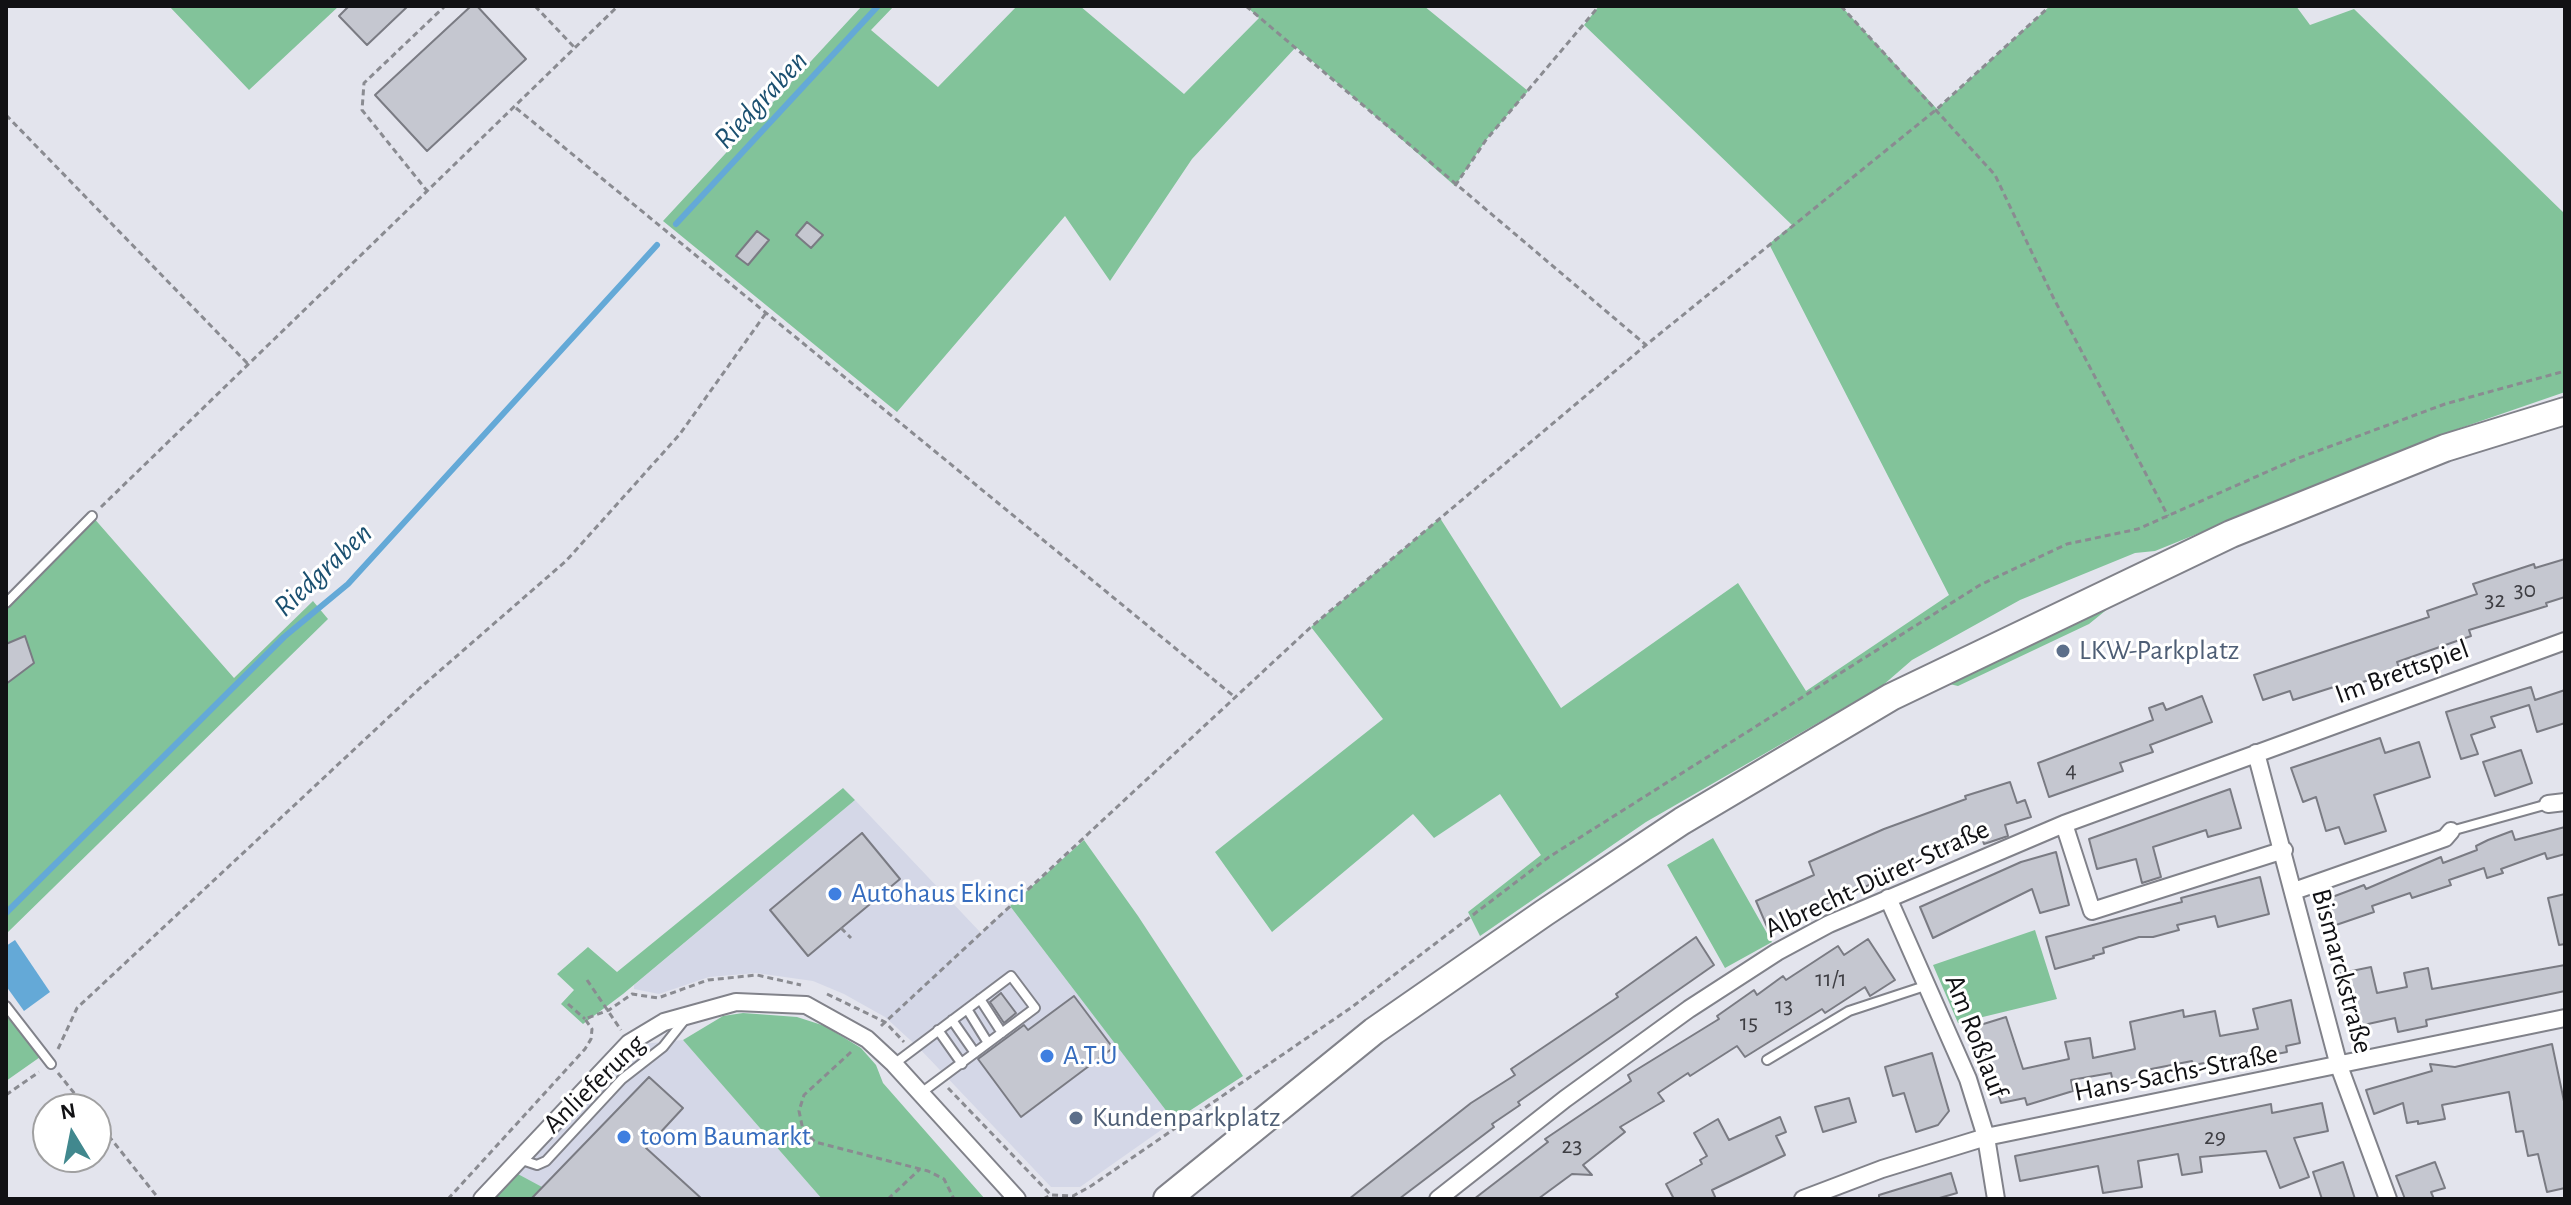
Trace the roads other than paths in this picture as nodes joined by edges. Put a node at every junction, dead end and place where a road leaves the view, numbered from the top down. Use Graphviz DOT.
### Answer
graph roads {
  1 [pos="2565,411"];
  2 [pos="92,516"];
  3 [pos="6,603"];
  4 [pos="2565,641"];
  5 [pos="2256,753"];
  6 [pos="2565,802"];
  7 [pos="2548,804"];
  8 [pos="2064,824"];
  9 [pos="2451,831"];
  10 [pos="2284,850"];
  11 [pos="2294,891"];
  12 [pos="1888,898"];
  13 [pos="1929,985"];
  14 [pos="980,999"];
  15 [pos="6,1006"];
  16 [pos="967,1009"];
  17 [pos="689,1014"];
  18 [pos="2565,1018"];
  19 [pos="952,1020"];
  20 [pos="938,1030"];
  21 [pos="1002,1033"];
  22 [pos="988,1043"];
  23 [pos="975,1053"];
  24 [pos="1767,1060"];
  25 [pos="51,1064"];
  26 [pos="894,1064"];
  27 [pos="962,1064"];
  28 [pos="2339,1066"];
  29 [pos="921,1094"];
  30 [pos="1986,1137"];
  31 [pos="518,1159"];
  32 [pos="1172,1194"];
  33 [pos="482,1199"];
  34 [pos="1017,1199"];
  35 [pos="1151,1199"];
  36 [pos="1438,1199"];
  37 [pos="1803,1199"];
  38 [pos="1996,1199"];
  39 [pos="2388,1199"];
  1 -- 32 [label="main road"];
  2 -- 3 [label="lane"];
  4 -- 5 [label="street, Im Brettspiel"];
  5 -- 8 [label="street, Albrecht-Dürer-Straße"];
  5 -- 10 [label="street, Bismarckstraße"];
  6 -- 7 [label="street"];
  7 -- 9 [label="lane"];
  8 -- 10 [label="street"];
  8 -- 12 [label="street, Albrecht-Dürer-Straße"];
  9 -- 11 [label="street"];
  10 -- 11 [label="street, Bismarckstraße"];
  11 -- 28 [label="street, Bismarckstraße"];
  12 -- 13 [label="street, Am Roßlauf"];
  12 -- 36 [label="street, Albrecht-Dürer-Straße"];
  13 -- 24 [label="lane"];
  13 -- 30 [label="street, Am Roßlauf"];
  14 -- 16 [label="lane"];
  14 -- 21 [label="lane"];
  14 -- 21 [label="lane"];
  15 -- 25 [label="lane"];
  16 -- 19 [label="lane"];
  16 -- 22 [label="lane"];
  17 -- 26 [label="street"];
  17 -- 31 [label="street"];
  17 -- 31 [label="lane, Anlieferung"];
  18 -- 28 [label="street, Hans-Sachs-Straße"];
  19 -- 20 [label="lane"];
  19 -- 23 [label="lane"];
  20 -- 26 [label="lane"];
  20 -- 27 [label="lane"];
  21 -- 22 [label="lane"];
  22 -- 23 [label="lane"];
  23 -- 27 [label="lane"];
  26 -- 29 [label="street"];
  27 -- 29 [label="lane"];
  28 -- 30 [label="street, Hans-Sachs-Straße"];
  28 -- 39 [label="street, Bismarckstraße"];
  29 -- 34 [label="street"];
  30 -- 37 [label="street, Hans-Sachs-Straße"];
  30 -- 38 [label="street, Am Roßlauf"];
  31 -- 33 [label="street"];
  32 -- 35 [label="street"];
}
